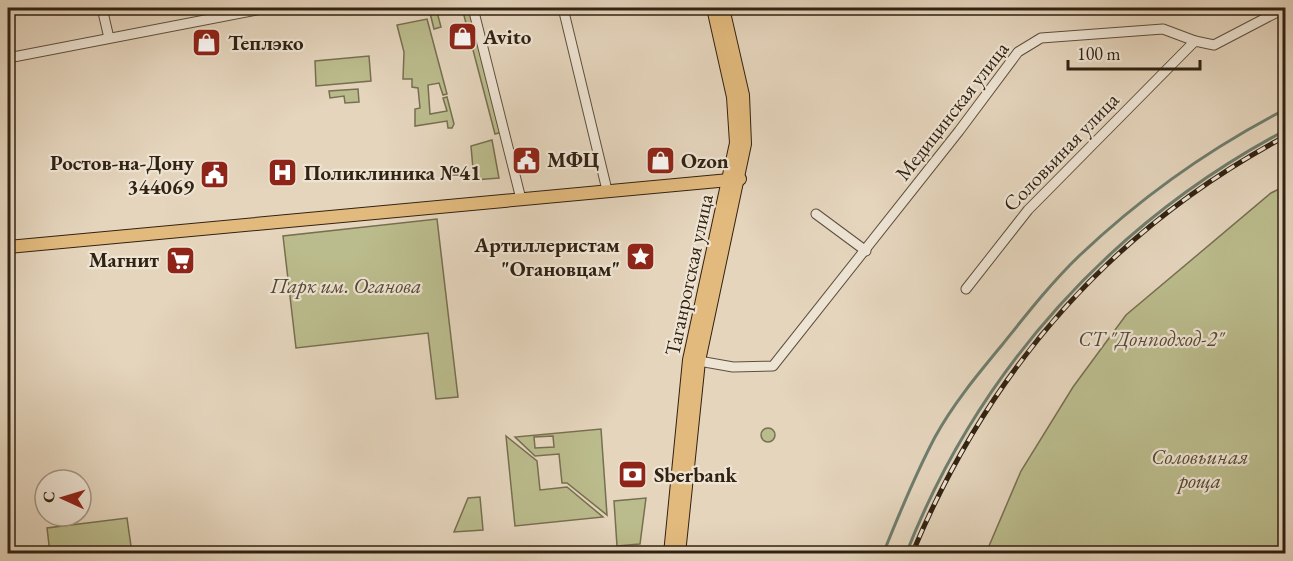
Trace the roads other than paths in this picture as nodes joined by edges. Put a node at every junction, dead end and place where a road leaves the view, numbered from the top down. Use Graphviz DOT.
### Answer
graph roads {
  1 [pos="102,8"];
  2 [pos="206,8"];
  3 [pos="267,8"];
  4 [pos="473,8"];
  5 [pos="563,8"];
  6 [pos="713,8"];
  7 [pos="723,8"];
  8 [pos="1285,8"];
  9 [pos="209,19"];
  10 [pos="109,38"];
  11 [pos="1195,41"];
  12 [pos="8,58"];
  13 [pos="735,179"];
  14 [pos="607,190"];
  15 [pos="521,199"];
  16 [pos="816,214"];
  17 [pos="8,247"];
  18 [pos="866,251"];
  19 [pos="966,289"];
  20 [pos="694,360"];
  21 [pos="670,554"];
  22 [pos="679,554"];
  1 -- 10 [label="street"];
  2 -- 9 [label="street"];
  3 -- 9 [label="street"];
  4 -- 15 [label="street"];
  5 -- 14 [label="street"];
  6 -- 13 [label="main road, Таганрогская улица"];
  7 -- 13 [label="main road, Таганрогская улица"];
  8 -- 11 [label="street"];
  9 -- 10 [label="street"];
  10 -- 12 [label="street"];
  11 -- 18 [label="street, Медицинская улица"];
  11 -- 19 [label="street, Соловьиная улица"];
  13 -- 14 [label="main road"];
  13 -- 20 [label="main road, Таганрогская улица"];
  14 -- 15 [label="main road"];
  15 -- 17 [label="main road"];
  16 -- 18 [label="street"];
  18 -- 20 [label="street, Медицинская улица"];
  20 -- 21 [label="main road, Таганрогская улица"];
  20 -- 22 [label="main road, Таганрогская улица"];
}
